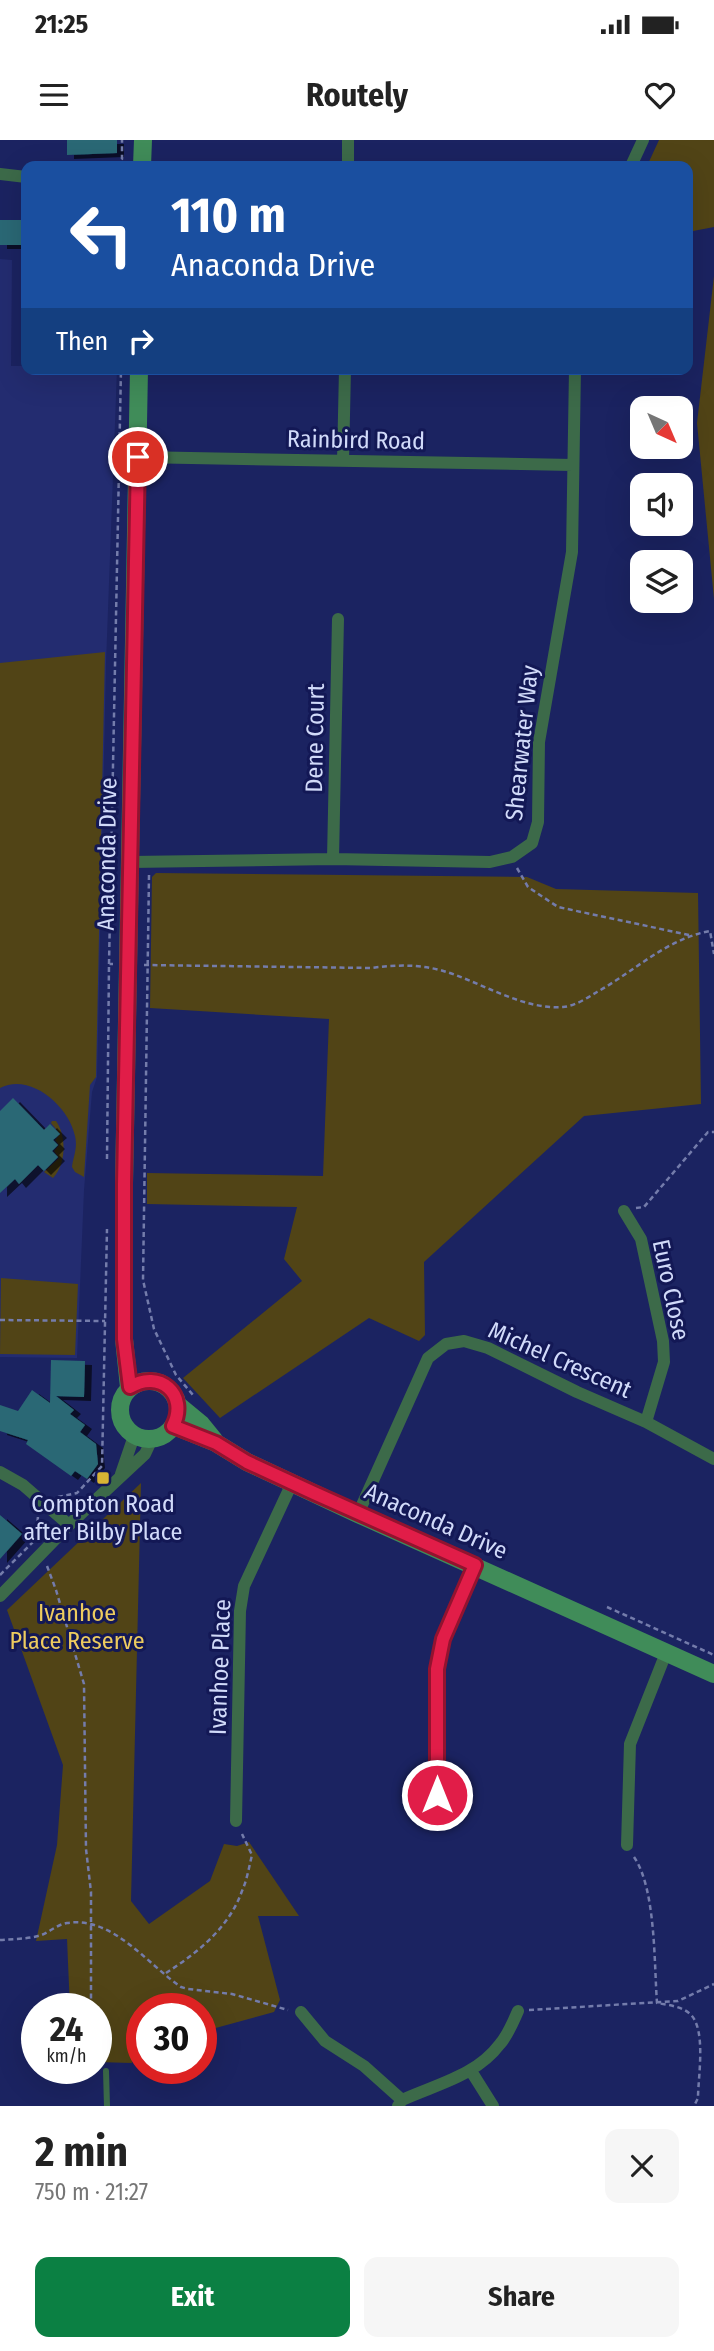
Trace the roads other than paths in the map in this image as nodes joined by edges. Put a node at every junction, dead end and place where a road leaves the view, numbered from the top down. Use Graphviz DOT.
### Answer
graph roads {
  1 [pos="143,140"];
  2 [pos="348,140"];
  3 [pos="643,140"];
  4 [pos="142,161"];
  5 [pos="348,161"];
  6 [pos="633,161"];
  7 [pos="0,174"];
  8 [pos="21,176"];
  9 [pos="139,375"];
  10 [pos="345,375"];
  11 [pos="575,375"];
  12 [pos="138,457"];
  13 [pos="343,461"];
  14 [pos="573,465"];
  15 [pos="338,618"];
  16 [pos="333,859"];
  17 [pos="131,862"];
  18 [pos="624,1211"];
  19 [pos="137,1384"];
  20 [pos="178,1405"];
  21 [pos="646,1422"];
  22 [pos="173,1426"];
  23 [pos="143,1438"];
  24 [pos="216,1443"];
  25 [pos="714,1459"];
  26 [pos="0,1472"];
  27 [pos="292,1483"];
  28 [pos="358,1514"];
  29 [pos="69,1525"];
  30 [pos="475,1565"];
  31 [pos="0,1596"];
  32 [pos="666,1653"];
  33 [pos="714,1674"];
  34 [pos="236,1821"];
  35 [pos="436,1822"];
  36 [pos="627,1845"];
  37 [pos="518,2011"];
  38 [pos="301,2012"];
  39 [pos="471,2071"];
  40 [pos="106,2084"];
  41 [pos="400,2103"];
  42 [pos="107,2106"];
  43 [pos="493,2106"];
  1 -- 4 [label="main road"];
  2 -- 5 [label="street"];
  3 -- 6 [label="street"];
  7 -- 8 [label="street"];
  9 -- 12 [label="main road, Anaconda Drive"];
  10 -- 13 [label="street"];
  11 -- 14 [label="street, Shearwater Way"];
  12 -- 13 [label="street, Rainbird Road"];
  12 -- 17 [label="main road, Anaconda Drive"];
  13 -- 14 [label="street, Rainbird Road"];
  14 -- 16 [label="street, Shearwater Way"];
  15 -- 16 [label="street, Dene Court"];
  16 -- 17 [label="street, Shearwater Way"];
  17 -- 19 [label="main road, Anaconda Drive"];
  18 -- 21 [label="street, Euro Close"];
  19 -- 20 [label="main road, Anaconda Drive"];
  19 -- 23 [label="main road, Anaconda Drive"];
  20 -- 22 [label="main road"];
  20 -- 24 [label="main road, Anaconda Drive"];
  21 -- 25 [label="street, Michel Crescent"];
  21 -- 28 [label="street, Michel Crescent"];
  22 -- 23 [label="main road"];
  22 -- 24 [label="main road, Anaconda Drive"];
  23 -- 29 [label="street"];
  24 -- 27 [label="main road, Anaconda Drive"];
  26 -- 29 [label="street"];
  27 -- 28 [label="main road, Anaconda Drive"];
  27 -- 34 [label="street, Ivanhoe Place"];
  28 -- 30 [label="main road, Anaconda Drive"];
  29 -- 31 [label="street"];
  30 -- 32 [label="main road, Anaconda Drive"];
  30 -- 35 [label="street"];
  32 -- 33 [label="main road, Anaconda Drive"];
  32 -- 36 [label="street"];
  37 -- 39 [label="street"];
  38 -- 41 [label="street"];
  39 -- 41 [label="street"];
  39 -- 43 [label="street"];
  40 -- 42 [label="lane"];
}
